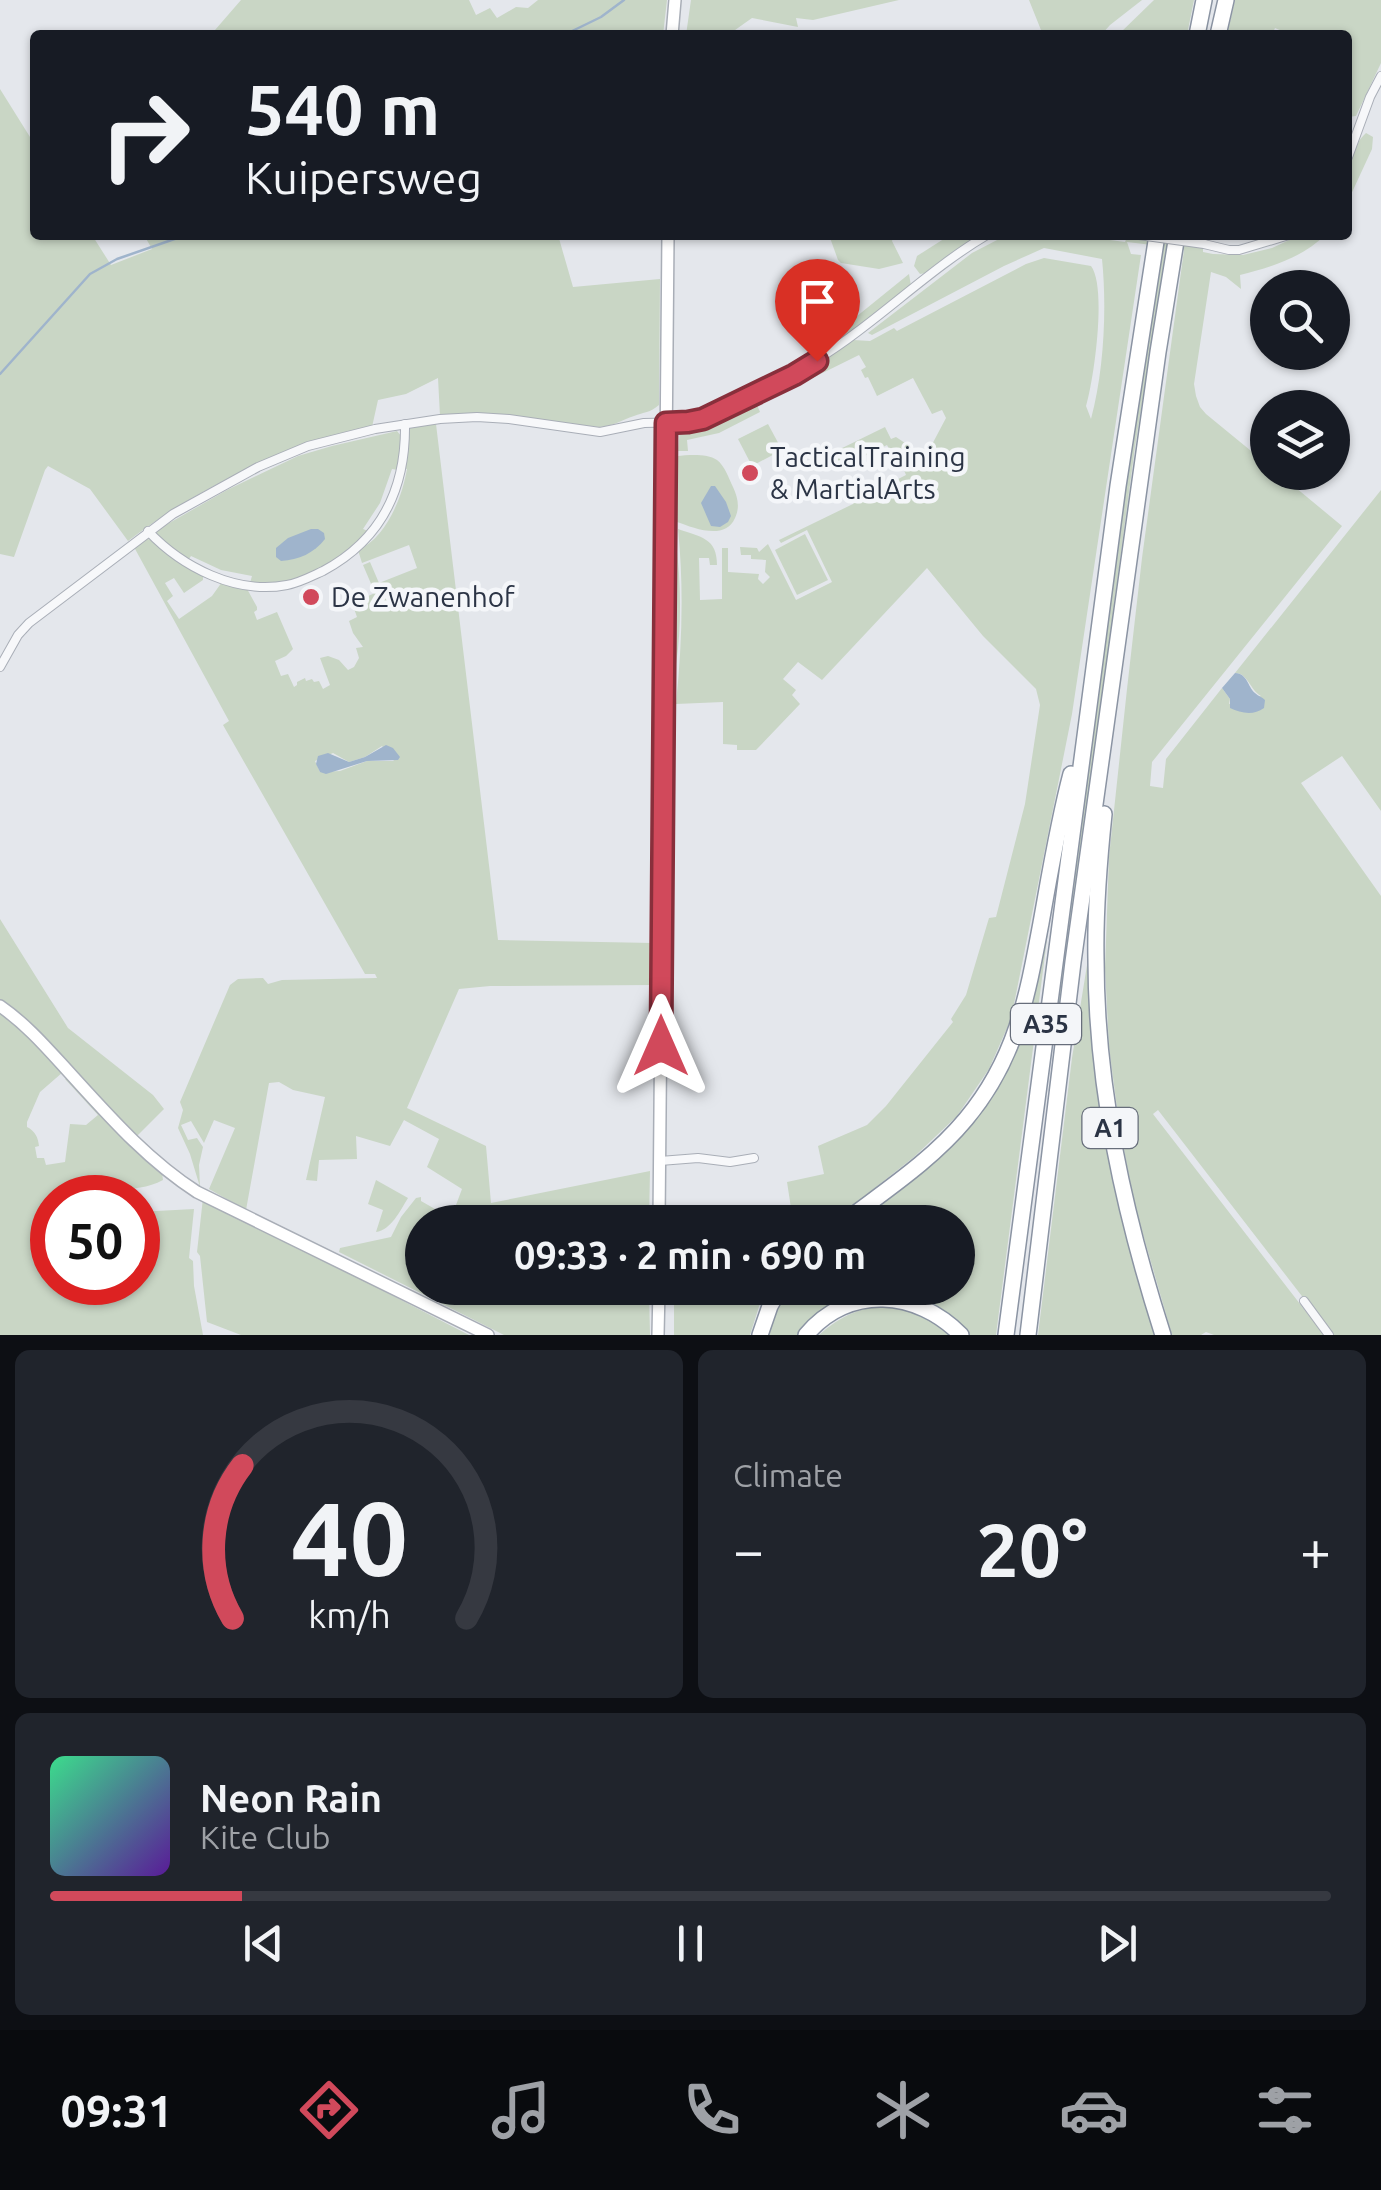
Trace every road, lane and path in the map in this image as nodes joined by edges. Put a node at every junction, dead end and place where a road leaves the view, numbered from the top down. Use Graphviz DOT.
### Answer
graph roads {
  1 [pos="675,0"];
  2 [pos="1204,0"];
  3 [pos="1226,0"];
  4 [pos="672,30"];
  5 [pos="1197,30"];
  6 [pos="1219,30"];
  7 [pos="1381,76"];
  8 [pos="1352,147"];
  9 [pos="668,240"];
  10 [pos="979,240"];
  11 [pos="1155,240"];
  12 [pos="1175,240"];
  13 [pos="1175,240"];
  14 [pos="1272,240"];
  15 [pos="666,423"];
  16 [pos="405,424"];
  17 [pos="148,532"];
  18 [pos="0,667"];
  19 [pos="1087,712"];
  20 [pos="1104,746"];
  21 [pos="0,1006"];
  22 [pos="754,1158"];
  23 [pos="660,1161"];
  24 [pos="660,1205"];
  25 [pos="866,1205"];
  26 [pos="1304,1301"];
  27 [pos="659,1305"];
  28 [pos="771,1305"];
  29 [pos="488,1335"];
  30 [pos="658,1335"];
  31 [pos="760,1335"];
  32 [pos="806,1335"];
  33 [pos="961,1335"];
  34 [pos="1006,1335"];
  35 [pos="1028,1335"];
  36 [pos="1163,1335"];
  37 [pos="1329,1335"];
  1 -- 4 [label="main road"];
  2 -- 5 [label="highway"];
  3 -- 6 [label="highway"];
  7 -- 8 [label="street"];
  9 -- 15 [label="main road"];
  10 -- 15 [label="street"];
  11 -- 19 [label="highway"];
  12 -- 14 [label="street, bridge"];
  13 -- 20 [label="highway, A1"];
  15 -- 16 [label="street"];
  15 -- 23 [label="main road"];
  16 -- 17 [label="street"];
  16 -- 17 [label="street"];
  17 -- 18 [label="street"];
  19 -- 25 [label="highway"];
  19 -- 34 [label="highway, A35"];
  20 -- 35 [label="highway, A35"];
  20 -- 36 [label="highway, A1"];
  21 -- 29 [label="main road"];
  22 -- 23 [label="street"];
  23 -- 24 [label="main road"];
  26 -- 37 [label="street"];
  27 -- 30 [label="main road"];
  28 -- 31 [label="highway"];
  32 -- 33 [label="highway"];
}
